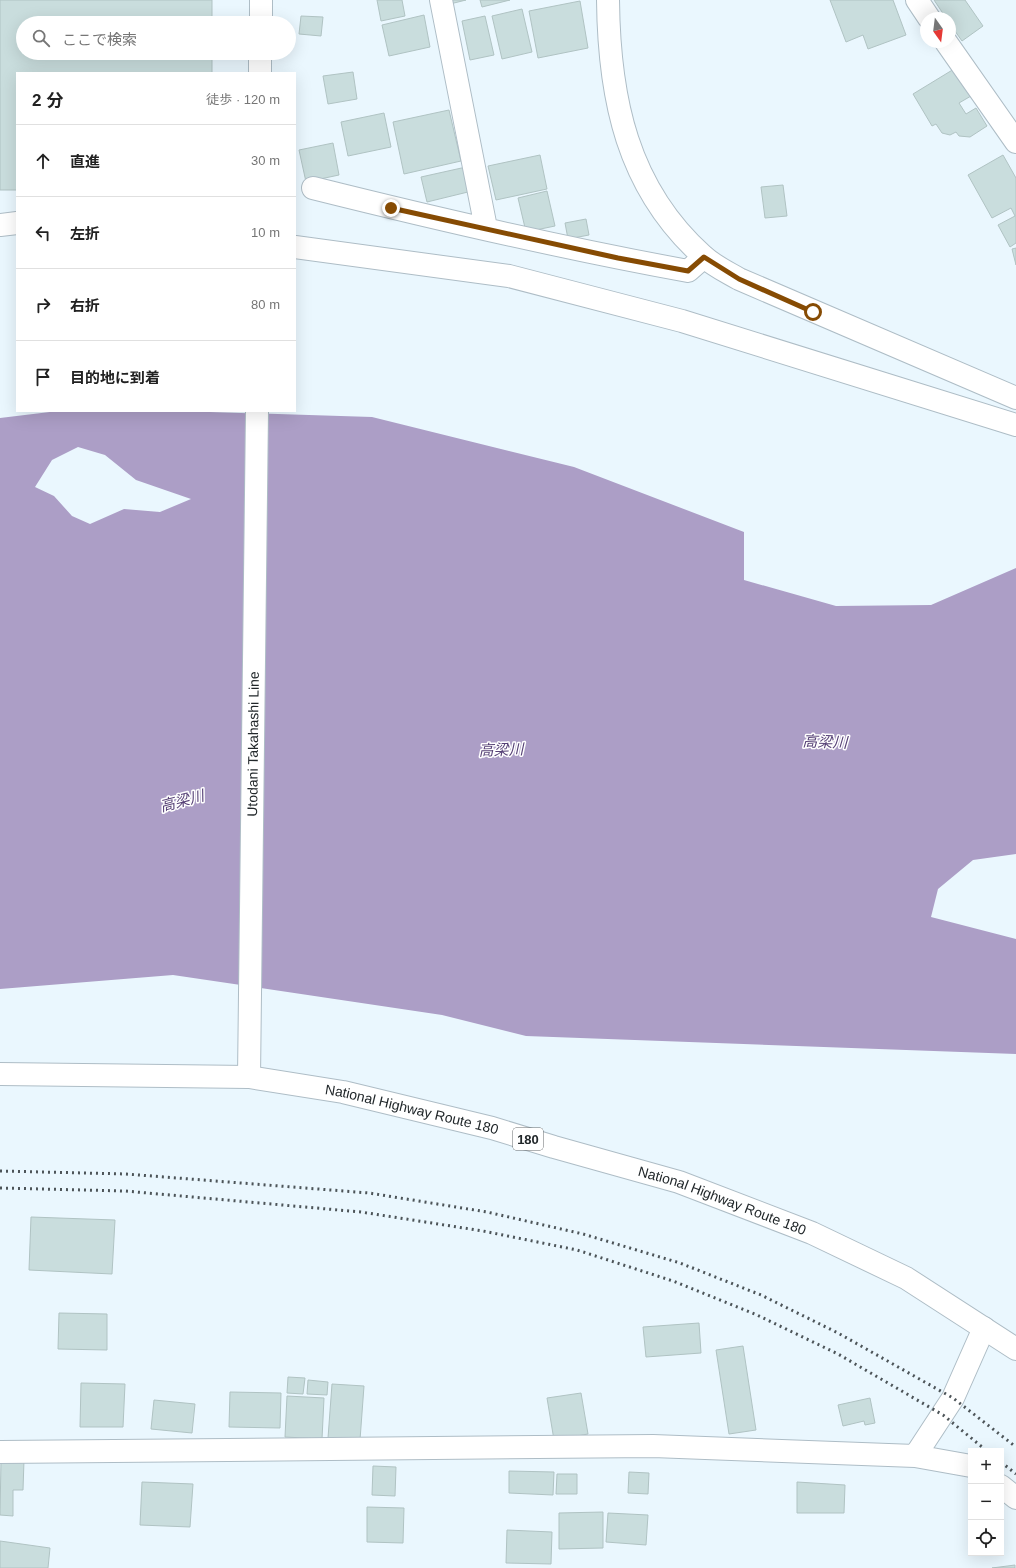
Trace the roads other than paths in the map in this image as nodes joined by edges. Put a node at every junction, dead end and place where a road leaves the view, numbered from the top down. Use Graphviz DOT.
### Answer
graph roads {
  1 [pos="261,0"];
  2 [pos="441,0"];
  3 [pos="608,0"];
  4 [pos="917,0"];
  5 [pos="926,12"];
  6 [pos="261,16"];
  7 [pos="950,48"];
  8 [pos="260,60"];
  9 [pos="260,72"];
  10 [pos="1016,142"];
  11 [pos="313,188"];
  12 [pos="16,223"];
  13 [pos="0,225"];
  14 [pos="486,228"];
  15 [pos="296,247"];
  16 [pos="704,257"];
  17 [pos="1016,398"];
  18 [pos="257,412"];
  19 [pos="1016,426"];
  20 [pos="0,1074"];
  21 [pos="249,1076"];
  22 [pos="984,1328"];
  23 [pos="1016,1349"];
  24 [pos="0,1452"];
  25 [pos="915,1456"];
  26 [pos="968,1465"];
  27 [pos="1004,1488"];
  28 [pos="1016,1498"];
  1 -- 6 [label="main road"];
  2 -- 14 [label="main road"];
  3 -- 16 [label="main road"];
  4 -- 5 [label="main road"];
  7 -- 10 [label="main road"];
  8 -- 9 [label="main road"];
  11 -- 14 [label="main road"];
  12 -- 13 [label="main road"];
  14 -- 16 [label="main road"];
  15 -- 19 [label="main road"];
  16 -- 17 [label="main road"];
  18 -- 21 [label="main road, Utodani Takahashi Line"];
  20 -- 21 [label="main road, National Highway Route 180 / 180"];
  21 -- 22 [label="main road, National Highway Route 180 / 180"];
  22 -- 23 [label="main road, National Highway Route 180 / 180"];
  22 -- 25 [label="main road"];
  24 -- 25 [label="main road"];
  25 -- 26 [label="main road"];
  27 -- 28 [label="main road"];
}
